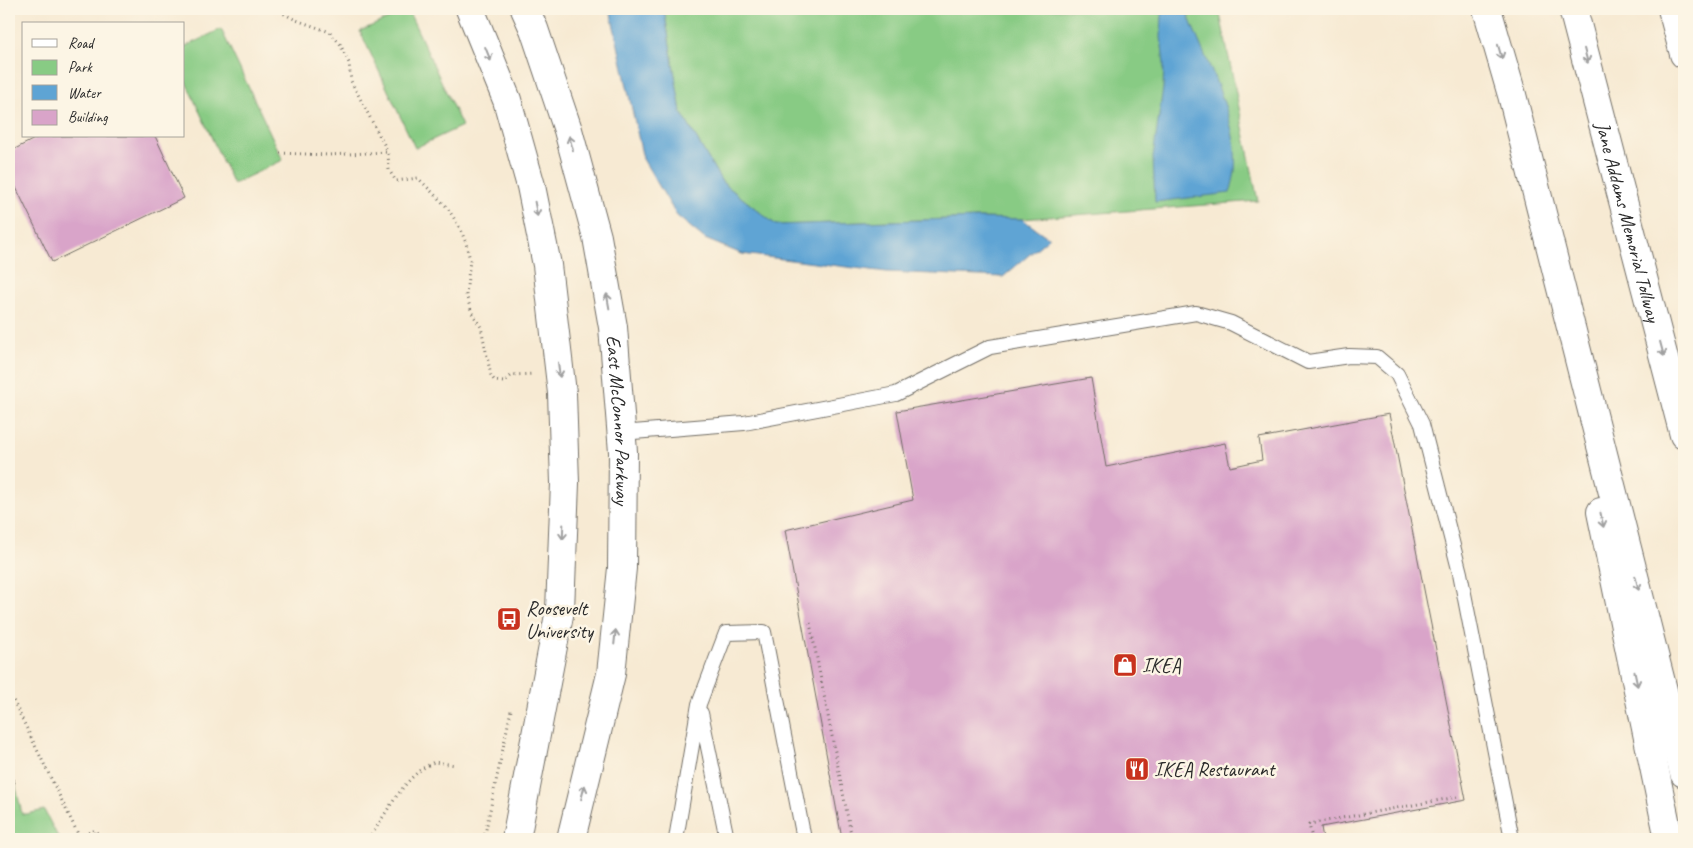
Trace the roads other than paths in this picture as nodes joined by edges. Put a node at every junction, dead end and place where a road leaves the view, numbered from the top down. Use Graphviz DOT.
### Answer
graph roads {
  1 [pos="470,9"];
  2 [pos="525,9"];
  3 [pos="1487,9"];
  4 [pos="1574,9"];
  5 [pos="1672,9"];
  6 [pos="1684,54"];
  7 [pos="1512,95"];
  8 [pos="621,433"];
  9 [pos="1684,434"];
  10 [pos="699,704"];
  11 [pos="1684,773"];
  12 [pos="516,839"];
  13 [pos="571,839"];
  14 [pos="676,839"];
  15 [pos="727,839"];
  16 [pos="804,839"];
  17 [pos="1512,839"];
  18 [pos="1669,839"];
  1 -- 12 [label="main road, one-way"];
  8 -- 2 [label="main road, East McConnor Parkway, one-way"];
  3 -- 7 [label="main road, one-way"];
  4 -- 9 [label="main road, Jane Addams Memorial Tollway, one-way"];
  5 -- 6 [label="main road"];
  7 -- 11 [label="main road, one-way"];
  7 -- 18 [label="main road, one-way"];
  13 -- 8 [label="main road, East McConnor Parkway, one-way"];
  8 -- 17 [label="lane"];
  10 -- 14 [label="lane"];
  10 -- 15 [label="lane"];
  10 -- 16 [label="lane"];
}
